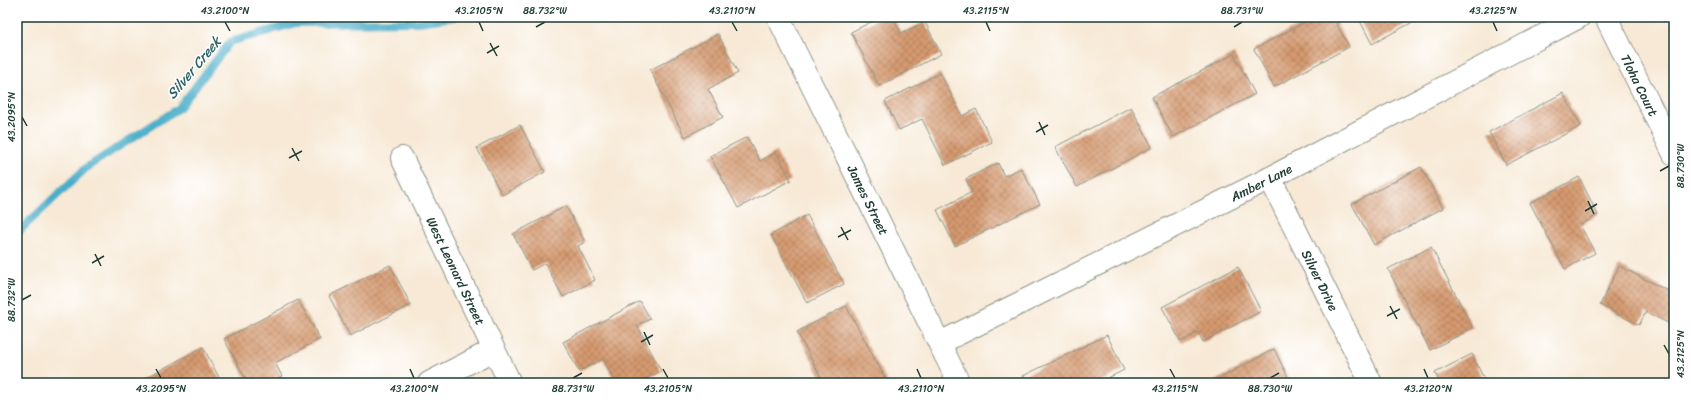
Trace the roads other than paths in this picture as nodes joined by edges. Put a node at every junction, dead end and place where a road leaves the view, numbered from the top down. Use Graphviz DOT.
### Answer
graph roads {
  1 [pos="778,17"];
  2 [pos="1579,17"];
  3 [pos="1606,17"];
  4 [pos="1674,154"];
  5 [pos="402,158"];
  6 [pos="1270,178"];
  7 [pos="940,343"];
  8 [pos="493,350"];
  9 [pos="429,383"];
  10 [pos="510,383"];
  11 [pos="959,383"];
  12 [pos="1371,383"];
  1 -- 7 [label="street, James Street"];
  2 -- 6 [label="street, Amber Lane"];
  3 -- 4 [label="street, Tloha Court"];
  5 -- 8 [label="street, West Leonard Street"];
  6 -- 7 [label="street, Amber Lane"];
  6 -- 12 [label="street, Silver Drive"];
  7 -- 11 [label="street, James Street"];
  8 -- 9 [label="street"];
  8 -- 10 [label="street, West Leonard Street"];
}
